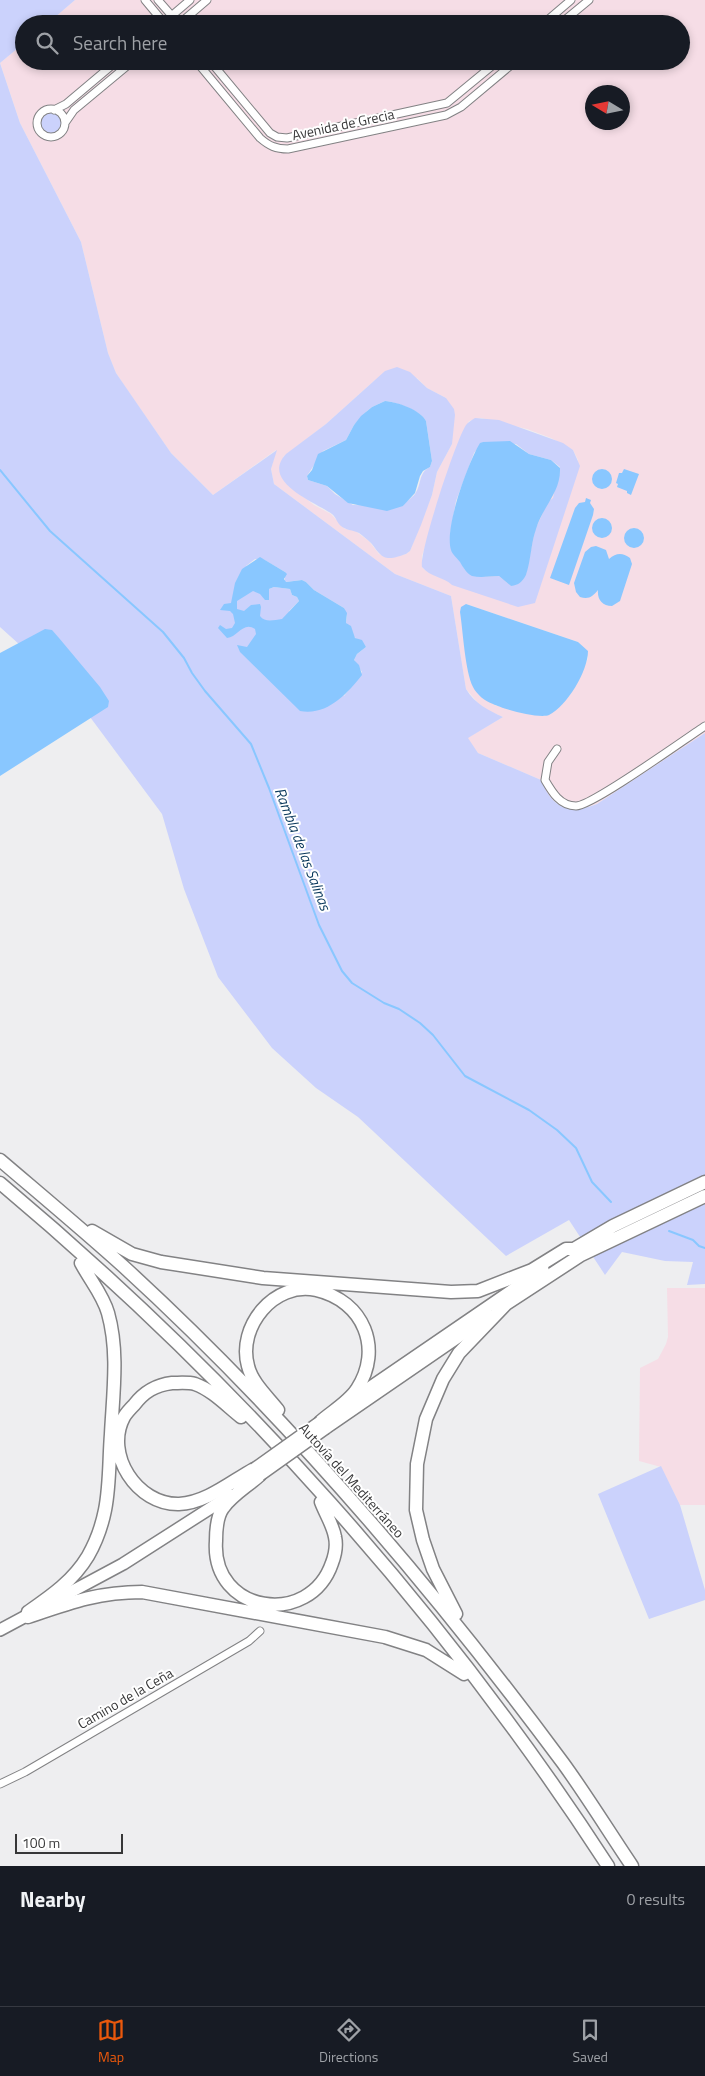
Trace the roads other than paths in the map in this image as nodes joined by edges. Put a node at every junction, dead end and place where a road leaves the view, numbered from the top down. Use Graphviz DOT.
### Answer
graph roads {
  1 [pos="145,0"];
  2 [pos="158,0"];
  3 [pos="190,0"];
  4 [pos="207,0"];
  5 [pos="571,0"];
  6 [pos="588,0"];
  7 [pos="157,15"];
  8 [pos="170,15"];
  9 [pos="172,15"];
  10 [pos="190,15"];
  11 [pos="554,15"];
  12 [pos="570,15"];
  13 [pos="106,70"];
  14 [pos="122,70"];
  15 [pos="203,70"];
  16 [pos="218,70"];
  17 [pos="487,70"];
  18 [pos="505,70"];
  19 [pos="54,110"];
  20 [pos="65,123"];
  21 [pos="705,726"];
  22 [pos="557,749"];
  23 [pos="0,1160"];
  24 [pos="705,1182"];
  25 [pos="0,1184"];
  26 [pos="0,1191"];
  27 [pos="705,1196"];
  28 [pos="68,1217"];
  29 [pos="574,1249"];
  30 [pos="81,1263"];
  31 [pos="506,1304"];
  32 [pos="243,1419"];
  33 [pos="323,1425"];
  34 [pos="257,1472"];
  35 [pos="321,1502"];
  36 [pos="456,1614"];
  37 [pos="27,1615"];
  38 [pos="0,1629"];
  39 [pos="260,1631"];
  40 [pos="464,1674"];
  41 [pos="564,1764"];
  42 [pos="538,1765"];
  43 [pos="0,1784"];
  44 [pos="608,1866"];
  45 [pos="632,1866"];
  1 -- 7 [label="street"];
  2 -- 8 [label="street"];
  3 -- 9 [label="street"];
  4 -- 10 [label="street"];
  5 -- 11 [label="street"];
  6 -- 12 [label="street"];
  13 -- 19 [label="street"];
  14 -- 20 [label="street"];
  15 -- 18 [label="street, Avenida de Grecia"];
  16 -- 17 [label="street, Avenida de Grecia"];
  19 -- 20 [label="street"];
  19 -- 20 [label="street"];
  21 -- 22 [label="street"];
  23 -- 28 [label="highway, Autovía del Mediterráneo"];
  24 -- 29 [label="highway"];
  25 -- 42 [label="highway"];
  26 -- 30 [label="highway"];
  27 -- 31 [label="highway"];
  28 -- 29 [label="highway"];
  28 -- 41 [label="highway, Autovía del Mediterráneo"];
  29 -- 33 [label="main road"];
  30 -- 32 [label="highway"];
  30 -- 37 [label="highway"];
  31 -- 33 [label="main road"];
  31 -- 36 [label="highway"];
  32 -- 34 [label="highway"];
  32 -- 35 [label="highway"];
  33 -- 34 [label="main road, bridge"];
  33 -- 36 [label="highway"];
  34 -- 35 [label="highway"];
  34 -- 37 [label="main road"];
  35 -- 40 [label="highway"];
  36 -- 41 [label="highway"];
  37 -- 38 [label="main road"];
  37 -- 40 [label="highway"];
  39 -- 43 [label="street, Camino de la Ceña"];
  40 -- 42 [label="highway"];
  41 -- 45 [label="highway, Autovía del Mediterráneo"];
  42 -- 44 [label="highway"];
}
